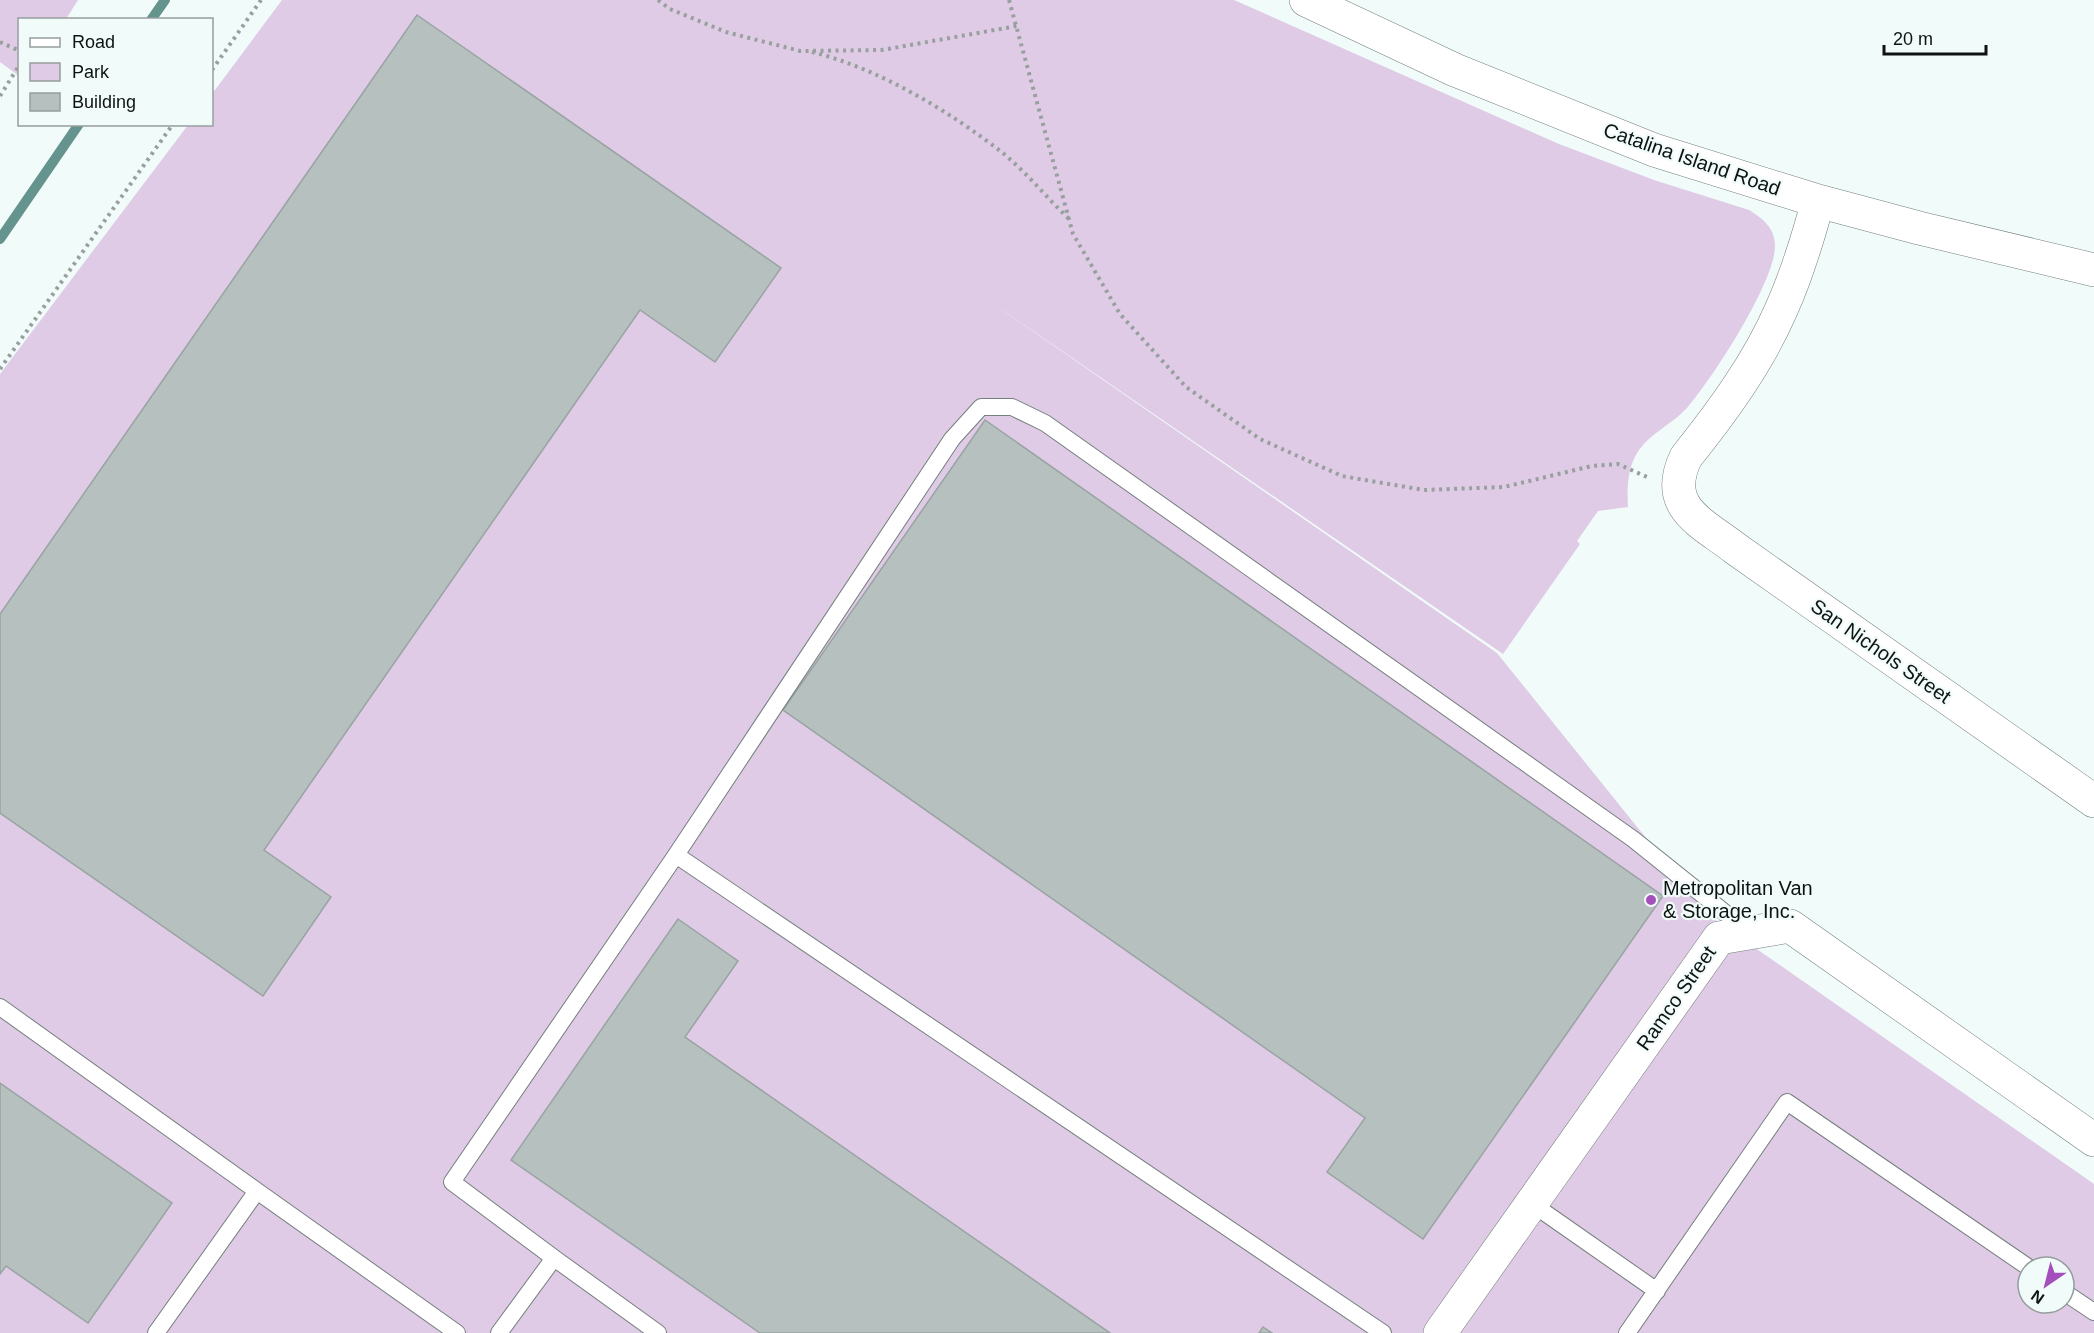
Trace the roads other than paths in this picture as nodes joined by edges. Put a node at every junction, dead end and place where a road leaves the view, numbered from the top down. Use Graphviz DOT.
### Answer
graph roads {
  1 [pos="1306,0"];
  2 [pos="1818,201"];
  3 [pos="2094,270"];
  4 [pos="2094,801"];
  5 [pos="676,855"];
  6 [pos="1750,933"];
  7 [pos="0,1007"];
  8 [pos="2094,1140"];
  9 [pos="257,1191"];
  10 [pos="1531,1203"];
  11 [pos="554,1258"];
  12 [pos="2016,1259"];
  13 [pos="1657,1291"];
  14 [pos="2076,1300"];
  15 [pos="2094,1312"];
  16 [pos="156,1333"];
  17 [pos="457,1333"];
  18 [pos="499,1333"];
  19 [pos="658,1333"];
  20 [pos="1383,1333"];
  21 [pos="1440,1333"];
  22 [pos="1627,1333"];
  1 -- 2 [label="street, Catalina Island Road"];
  2 -- 3 [label="street, Catalina Island Road"];
  2 -- 4 [label="street, San Nichols Street"];
  5 -- 6 [label="lane"];
  5 -- 11 [label="lane"];
  5 -- 20 [label="lane"];
  6 -- 8 [label="street, Ramco Street"];
  6 -- 10 [label="street, Ramco Street"];
  7 -- 9 [label="lane"];
  9 -- 16 [label="lane"];
  9 -- 17 [label="lane"];
  10 -- 13 [label="lane"];
  10 -- 21 [label="street, Ramco Street"];
  11 -- 18 [label="lane"];
  11 -- 19 [label="lane"];
  12 -- 13 [label="lane"];
  13 -- 22 [label="lane"];
  14 -- 15 [label="lane"];
}
